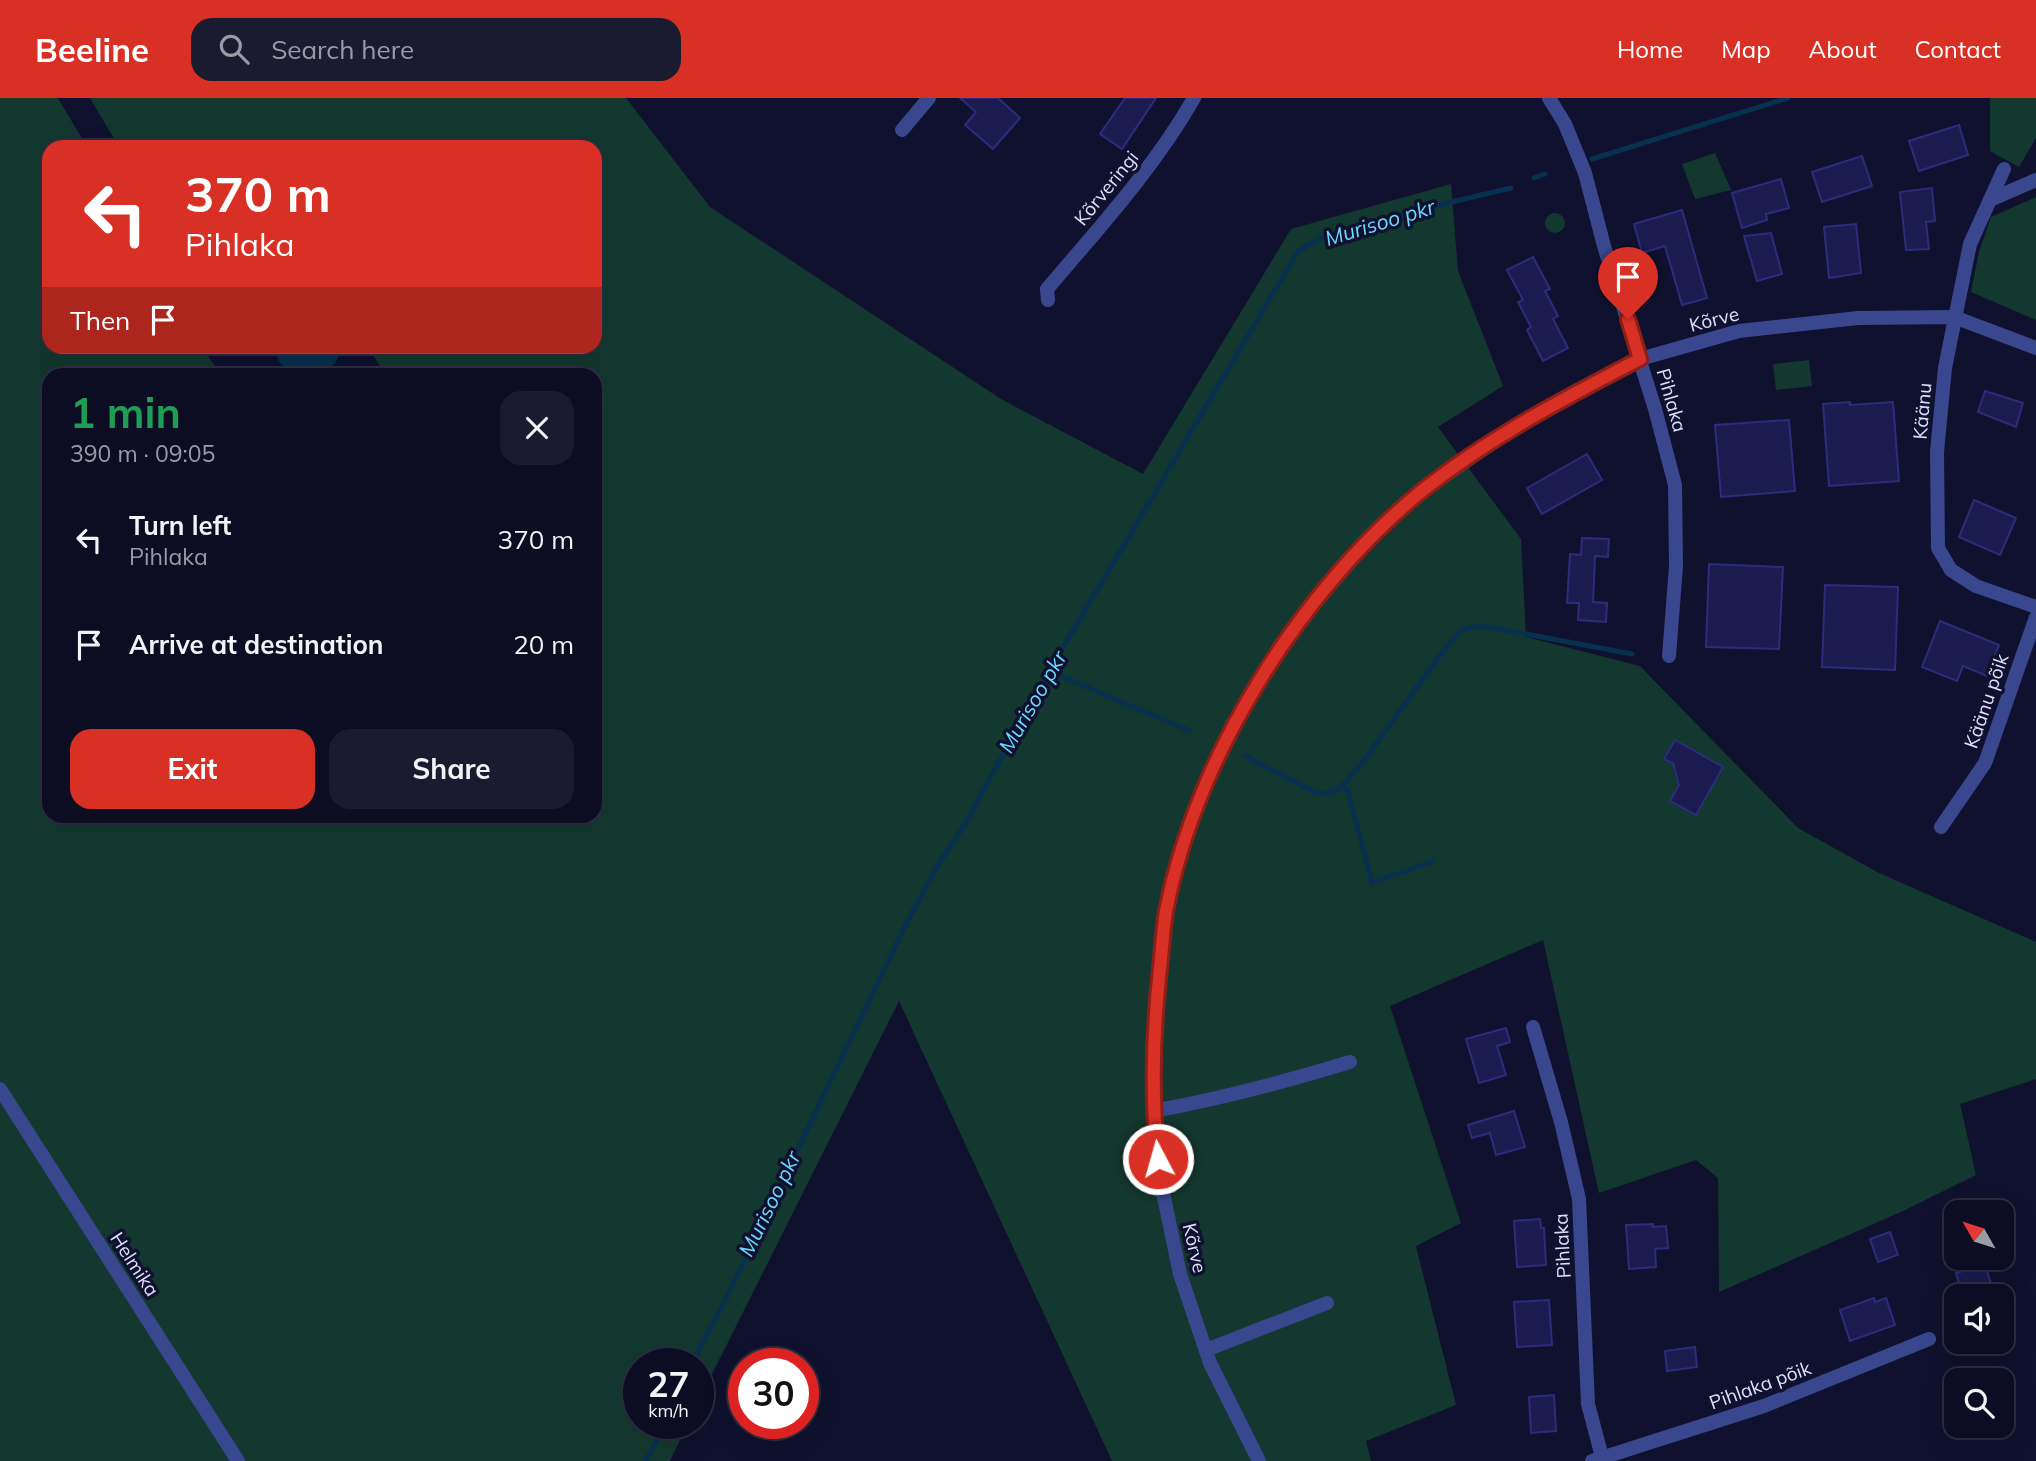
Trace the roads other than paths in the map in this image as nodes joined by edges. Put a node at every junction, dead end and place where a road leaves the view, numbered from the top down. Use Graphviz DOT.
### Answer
graph roads {
  1 [pos="929,98"];
  2 [pos="1194,98"];
  3 [pos="1549,98"];
  4 [pos="902,130"];
  5 [pos="2004,169"];
  6 [pos="2036,180"];
  7 [pos="1990,200"];
  8 [pos="1048,300"];
  9 [pos="1954,317"];
  10 [pos="2036,348"];
  11 [pos="1640,359"];
  12 [pos="2036,607"];
  13 [pos="2036,617"];
  14 [pos="1670,656"];
  15 [pos="1941,827"];
  16 [pos="1533,1027"];
  17 [pos="1350,1062"];
  18 [pos="0,1089"];
  19 [pos="1153,1111"];
  20 [pos="1327,1303"];
  21 [pos="1929,1339"];
  22 [pos="1206,1350"];
  23 [pos="1597,1459"];
  24 [pos="238,1461"];
  25 [pos="1259,1461"];
  1 -- 4 [label="street"];
  2 -- 8 [label="street, Kõrveringi"];
  3 -- 11 [label="street, Pihlaka"];
  5 -- 7 [label="street, Käänu"];
  6 -- 7 [label="street"];
  7 -- 9 [label="street, Käänu"];
  9 -- 10 [label="street, Kõrve"];
  9 -- 11 [label="street, Kõrve"];
  9 -- 12 [label="street, Käänu"];
  11 -- 14 [label="street, Pihlaka"];
  11 -- 19 [label="street, Kõrve"];
  13 -- 15 [label="street, Käänu põik"];
  16 -- 23 [label="street, Pihlaka"];
  17 -- 19 [label="street"];
  18 -- 24 [label="street, Helmika"];
  19 -- 22 [label="street, Kõrve"];
  20 -- 22 [label="street"];
  21 -- 23 [label="street, Pihlaka põik"];
  22 -- 25 [label="street, Kõrve"];
}
